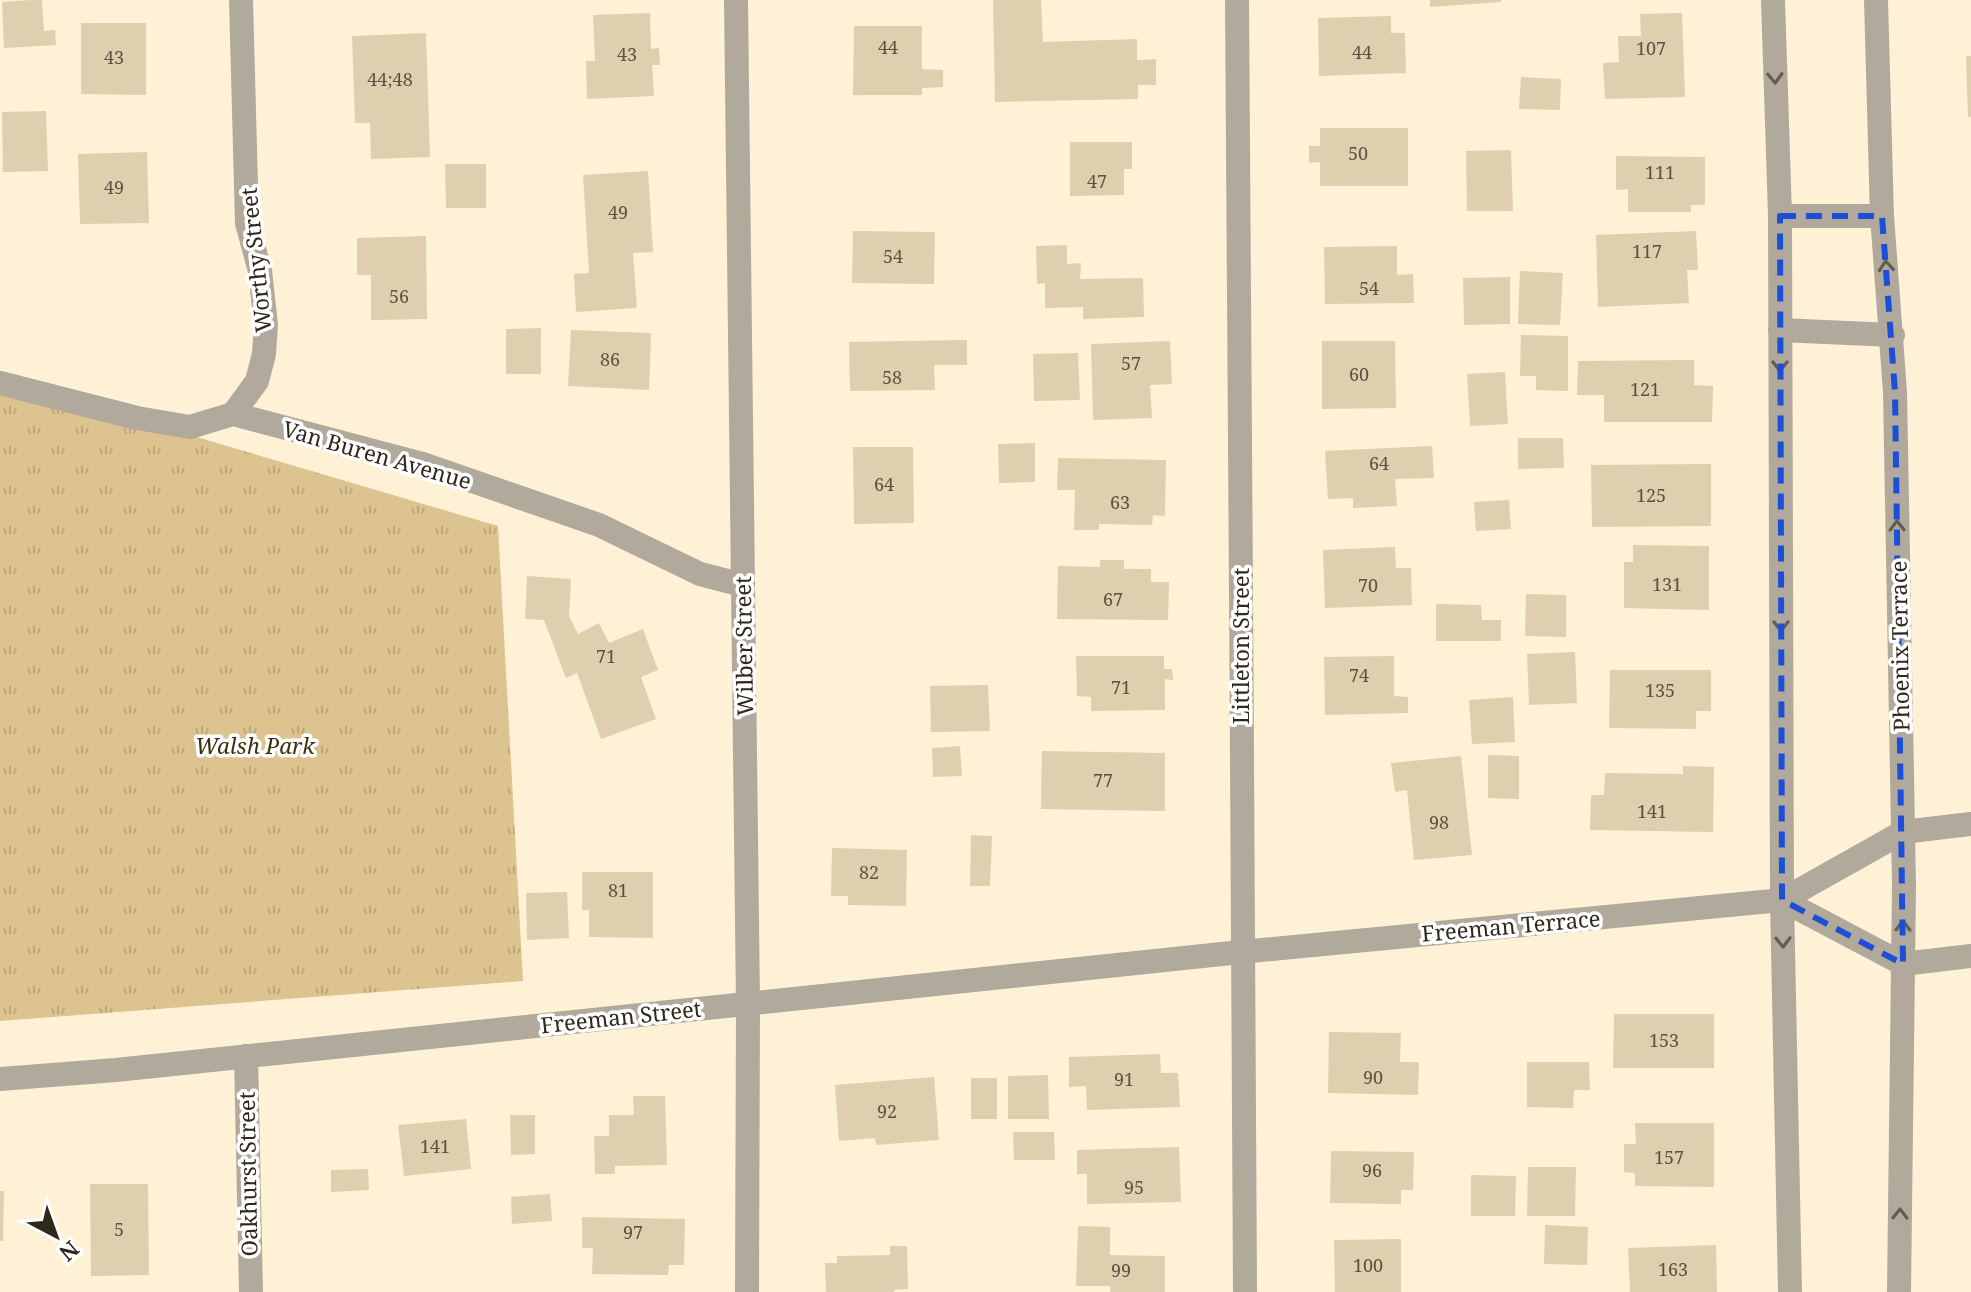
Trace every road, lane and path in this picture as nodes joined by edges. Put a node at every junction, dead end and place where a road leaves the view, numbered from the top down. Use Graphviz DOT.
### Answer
graph roads {
  1 [pos="241,0"];
  2 [pos="736,0"];
  3 [pos="1237,0"];
  4 [pos="1773,0"];
  5 [pos="1876,0"];
  6 [pos="1780,216"];
  7 [pos="1882,216"];
  8 [pos="1780,330"];
  9 [pos="1893,335"];
  10 [pos="0,383"];
  11 [pos="233,414"];
  12 [pos="743,585"];
  13 [pos="1971,824"];
  14 [pos="1903,832"];
  15 [pos="1782,900"];
  16 [pos="1241,952"];
  17 [pos="1971,956"];
  18 [pos="1903,964"];
  19 [pos="748,1004"];
  20 [pos="246,1056"];
  21 [pos="0,1079"];
  22 [pos="251,1292"];
  23 [pos="747,1292"];
  24 [pos="1245,1292"];
  25 [pos="1790,1292"];
  26 [pos="1899,1292"];
  1 -- 11 [label="street, Worthy Street"];
  2 -- 12 [label="street, Wilber Street"];
  3 -- 16 [label="street, Littleton Street"];
  4 -- 6 [label="street, one-way"];
  5 -- 7 [label="street, Phoenix Terrace"];
  6 -- 7 [label="street"];
  6 -- 8 [label="street"];
  9 -- 7 [label="street, Phoenix Terrace, one-way"];
  8 -- 9 [label="street"];
  8 -- 15 [label="street, one-way"];
  14 -- 9 [label="street, Phoenix Terrace, one-way"];
  10 -- 11 [label="street"];
  11 -- 12 [label="street, Van Buren Avenue"];
  12 -- 19 [label="street, Wilber Street"];
  13 -- 14 [label="street, Freeman Terrace"];
  14 -- 15 [label="street, Freeman Terrace"];
  18 -- 14 [label="street, Phoenix Terrace, one-way"];
  15 -- 16 [label="street, Freeman Terrace"];
  15 -- 18 [label="street"];
  15 -- 25 [label="street, one-way"];
  16 -- 19 [label="street, Freeman Street"];
  16 -- 24 [label="street, Littleton Street"];
  17 -- 18 [label="street"];
  26 -- 18 [label="street, Phoenix Terrace, one-way"];
  19 -- 20 [label="street, Freeman Street"];
  19 -- 23 [label="street, Wilber Street"];
  20 -- 21 [label="street, Freeman Street"];
  20 -- 22 [label="street, Oakhurst Street"];
}
